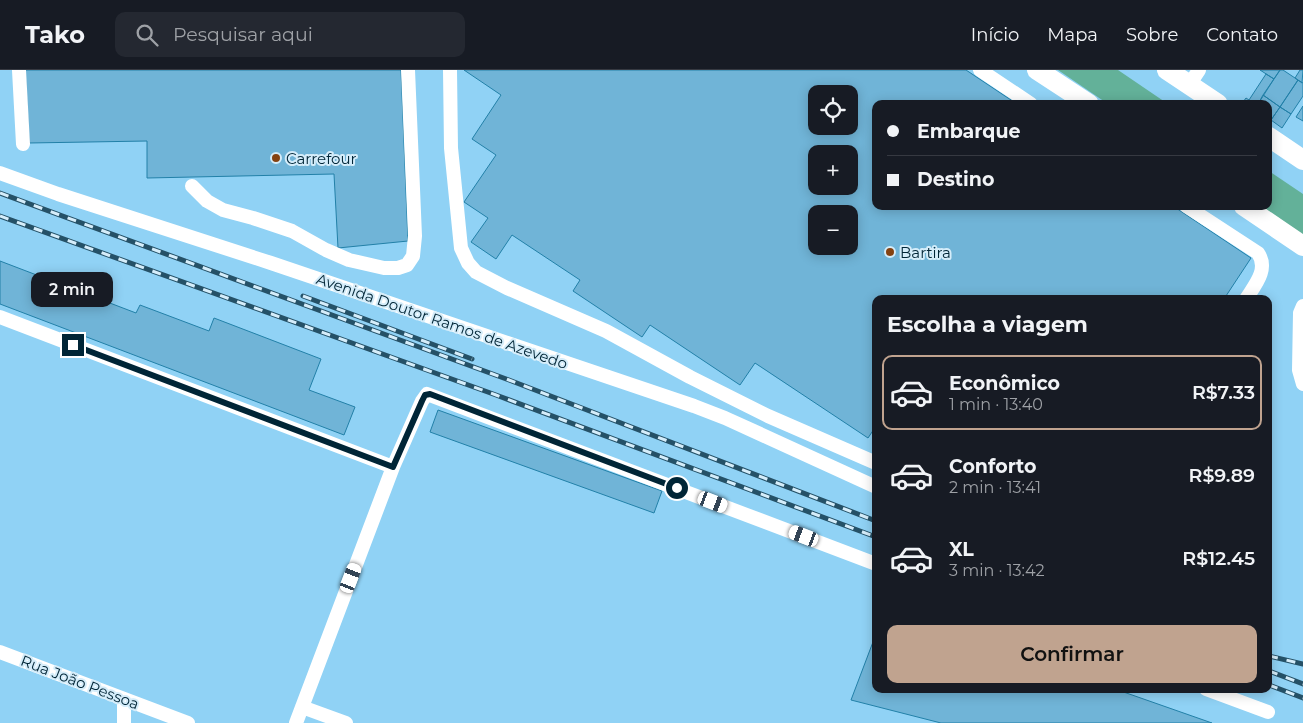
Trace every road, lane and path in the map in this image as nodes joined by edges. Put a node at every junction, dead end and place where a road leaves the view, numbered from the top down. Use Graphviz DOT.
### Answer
graph roads {
  1 [pos="19,70"];
  2 [pos="408,70"];
  3 [pos="450,70"];
  4 [pos="980,70"];
  5 [pos="1037,70"];
  6 [pos="1167,70"];
  7 [pos="1194,77"];
  8 [pos="1025,100"];
  9 [pos="1082,100"];
  10 [pos="1214,100"];
  11 [pos="1272,139"];
  12 [pos="22,144"];
  13 [pos="1303,160"];
  14 [pos="0,173"];
  15 [pos="192,186"];
  16 [pos="1192,210"];
  17 [pos="1250,210"];
  18 [pos="1303,246"];
  19 [pos="1248,295"];
  20 [pos="1303,306"];
  21 [pos="0,317"];
  22 [pos="1303,384"];
  23 [pos="872,461"];
  24 [pos="393,467"];
  25 [pos="872,485"];
  26 [pos="872,562"];
  27 [pos="0,652"];
  28 [pos="1217,693"];
  29 [pos="124,700"];
  30 [pos="302,707"];
  31 [pos="1268,712"];
  32 [pos="124,723"];
  33 [pos="188,723"];
  34 [pos="296,723"];
  35 [pos="346,723"];
  1 -- 12 [label="street"];
  2 -- 15 [label="street"];
  3 -- 23 [label="street"];
  4 -- 8 [label="street"];
  5 -- 9 [label="highway"];
  6 -- 7 [label="highway"];
  7 -- 10 [label="highway"];
  11 -- 13 [label="highway"];
  14 -- 25 [label="street, Avenida Doutor Ramos de Azevedo"];
  16 -- 19 [label="street"];
  17 -- 18 [label="highway"];
  20 -- 22 [label="street"];
  21 -- 24 [label="street"];
  24 -- 26 [label="street"];
  24 -- 30 [label="street"];
  27 -- 29 [label="street, Rua João Pessoa"];
  28 -- 31 [label="street"];
  29 -- 32 [label="street"];
  29 -- 33 [label="street, Rua João Pessoa"];
  30 -- 34 [label="street"];
  30 -- 35 [label="street"];
}
